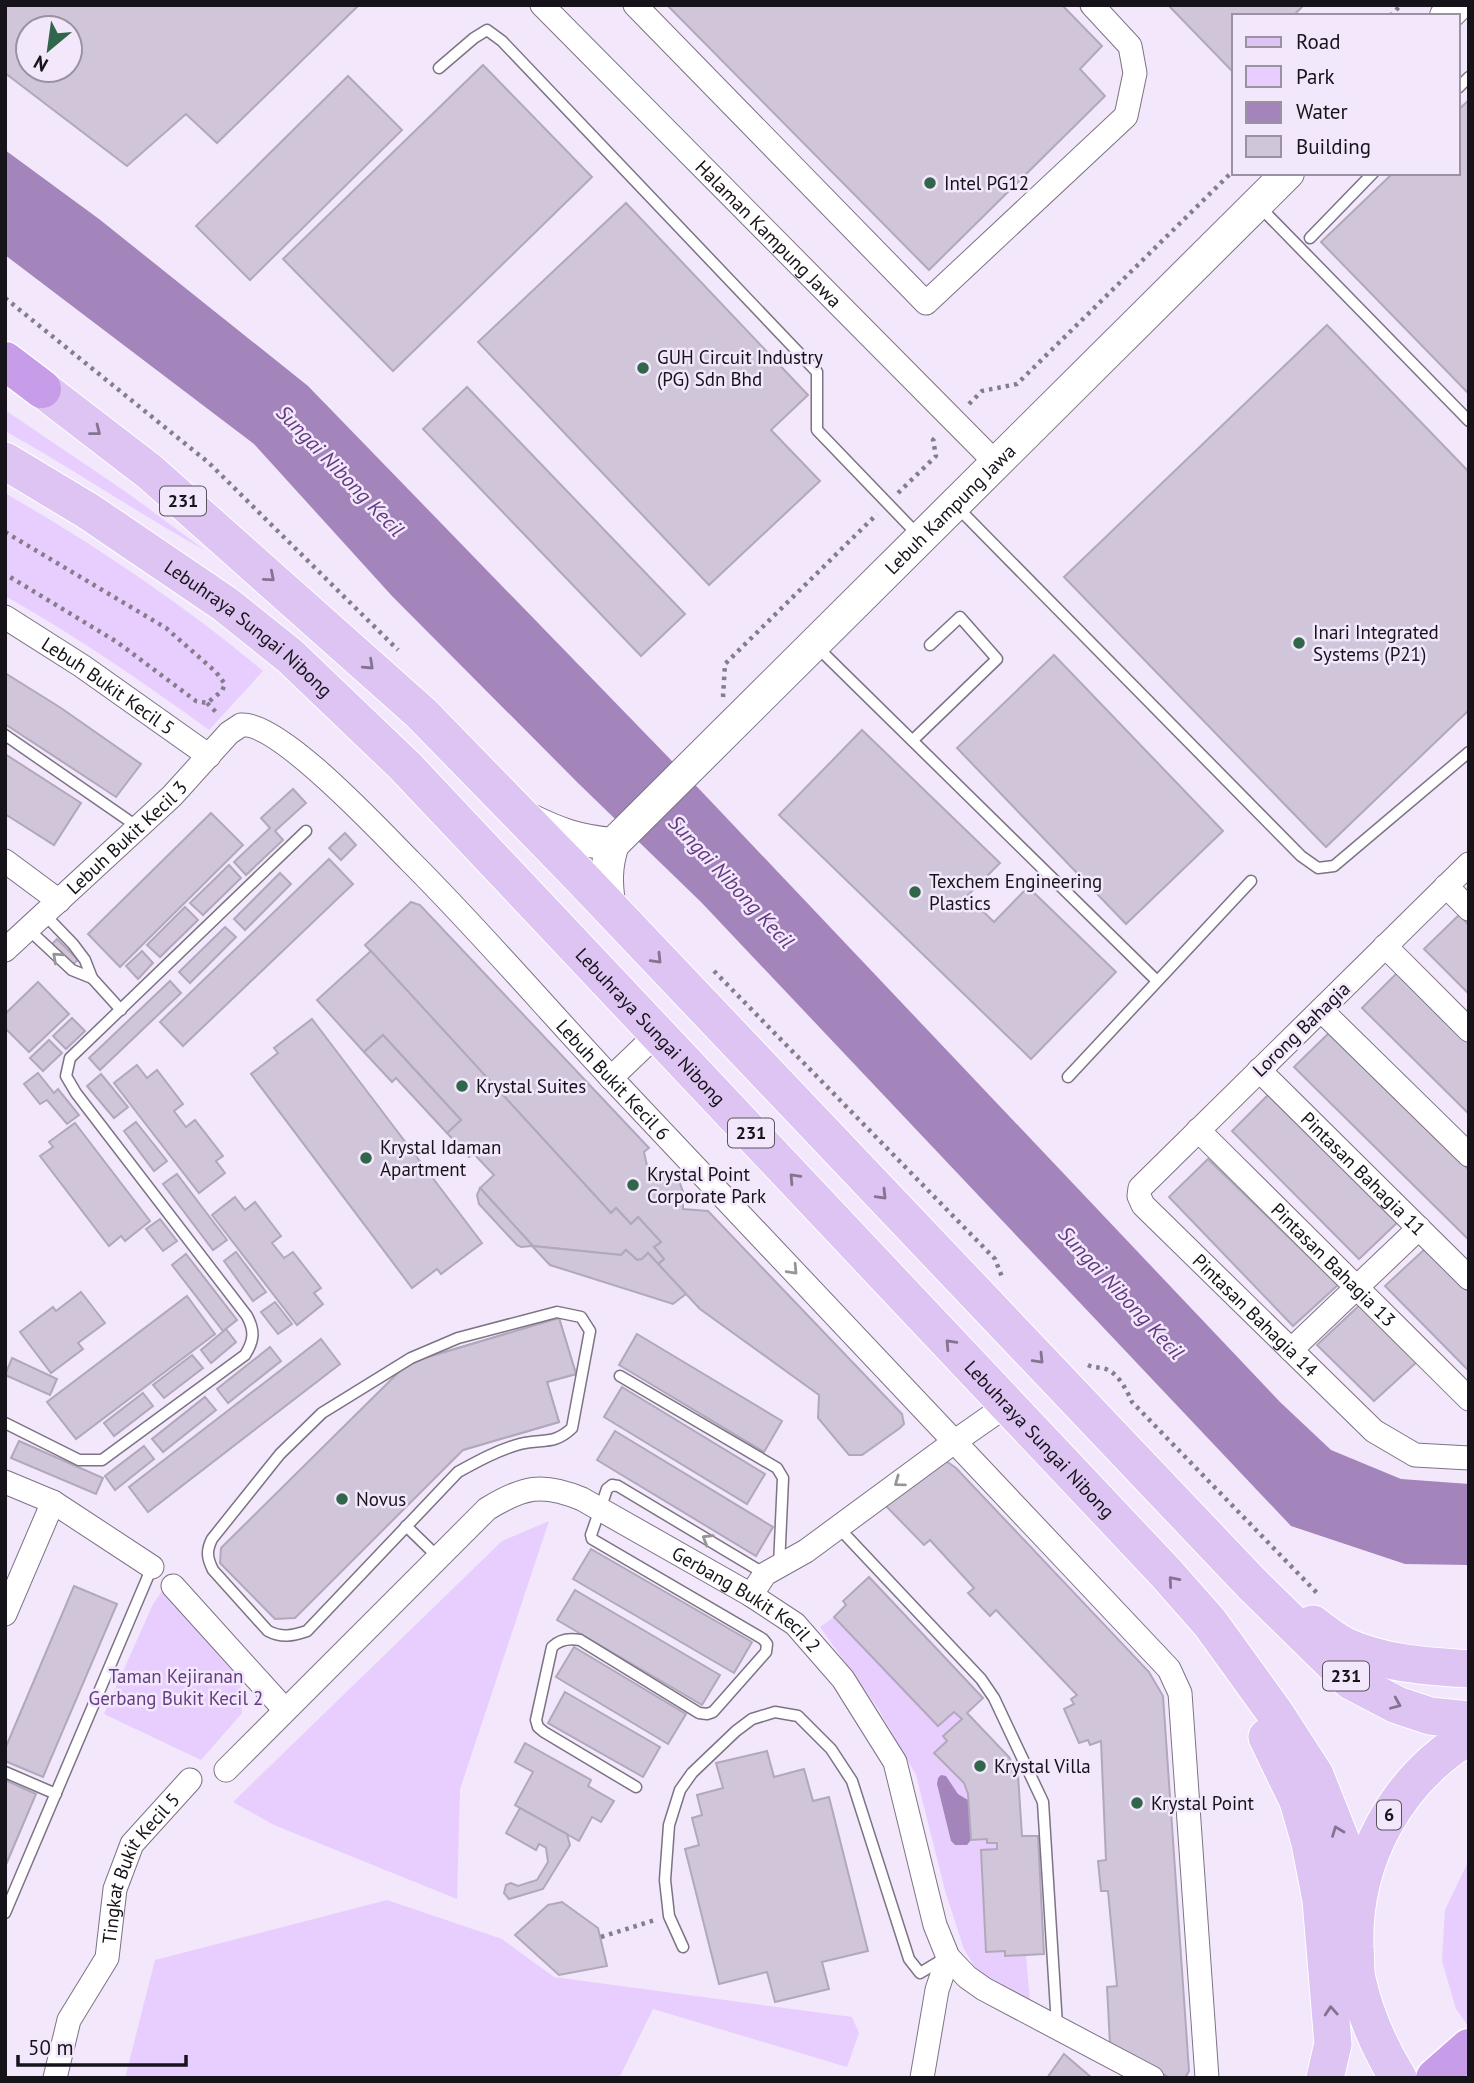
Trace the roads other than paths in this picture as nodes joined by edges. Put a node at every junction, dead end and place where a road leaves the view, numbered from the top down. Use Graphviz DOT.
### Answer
graph roads {
  1 [pos="542,5"];
  2 [pos="635,5"];
  3 [pos="1092,5"];
  4 [pos="439,68"];
  5 [pos="1286,175"];
  6 [pos="1371,175"];
  7 [pos="1257,204"];
  8 [pos="1310,237"];
  9 [pos="5,361"];
  10 [pos="5,372"];
  11 [pos="42,389"];
  12 [pos="1469,421"];
  13 [pos="5,461"];
  14 [pos="996,463"];
  15 [pos="954,505"];
  16 [pos="921,538"];
  17 [pos="5,617"];
  18 [pos="814,644"];
  19 [pos="930,645"];
  20 [pos="248,724"];
  21 [pos="5,735"];
  22 [pos="913,740"];
  23 [pos="1469,752"];
  24 [pos="209,756"];
  25 [pos="521,815"];
  26 [pos="138,827"];
  27 [pos="306,831"];
  28 [pos="618,840"];
  29 [pos="5,861"];
  30 [pos="1469,864"];
  31 [pos="1251,881"];
  32 [pos="1446,886"];
  33 [pos="610,909"];
  34 [pos="1469,909"];
  35 [pos="43,915"];
  36 [pos="1385,946"];
  37 [pos="5,950"];
  38 [pos="92,978"];
  39 [pos="1157,981"];
  40 [pos="121,1010"];
  41 [pos="1321,1010"];
  42 [pos="1469,1030"];
  43 [pos="658,1033"];
  44 [pos="1259,1070"];
  45 [pos="1068,1077"];
  46 [pos="611,1078"];
  47 [pos="1198,1130"];
  48 [pos="1469,1156"];
  49 [pos="1139,1196"];
  50 [pos="1419,1228"];
  51 [pos="1469,1278"];
  52 [pos="1357,1288"];
  53 [pos="1292,1350"];
  54 [pos="620,1376"];
  55 [pos="1469,1399"];
  56 [pos="1007,1405"];
  57 [pos="5,1423"];
  58 [pos="959,1447"];
  59 [pos="1469,1458"];
  60 [pos="5,1482"];
  61 [pos="52,1502"];
  62 [pos="600,1509"];
  63 [pos="406,1526"];
  64 [pos="838,1527"];
  65 [pos="438,1557"];
  66 [pos="152,1567"];
  67 [pos="772,1570"];
  68 [pos="1251,1583"];
  69 [pos="173,1586"];
  70 [pos="751,1595"];
  71 [pos="5,1614"];
  72 [pos="1210,1623"];
  73 [pos="1469,1669"];
  74 [pos="285,1710"];
  75 [pos="1469,1720"];
  76 [pos="1469,1736"];
  77 [pos="226,1770"];
  78 [pos="5,1772"];
  79 [pos="190,1780"];
  80 [pos="636,1787"];
  81 [pos="56,1794"];
  82 [pos="5,1913"];
  83 [pos="1354,1922"];
  84 [pos="683,1947"];
  85 [pos="948,1957"];
  86 [pos="1057,2027"];
  87 [pos="1371,2029"];
  88 [pos="1469,2048"];
  89 [pos="55,2078"];
  90 [pos="922,2078"];
  91 [pos="1152,2078"];
  92 [pos="1207,2078"];
  93 [pos="1325,2078"];
  94 [pos="1368,2078"];
  95 [pos="1398,2078"];
  96 [pos="1435,2078"];
  1 -- 14 [label="street, Halaman Kampung Jawa"];
  2 -- 3 [label="street"];
  4 -- 16 [label="lane"];
  5 -- 7 [label="street, Lebuh Kampung Jawa"];
  6 -- 8 [label="lane"];
  7 -- 12 [label="lane"];
  7 -- 14 [label="street, Lebuh Kampung Jawa"];
  9 -- 11 [label="highway"];
  10 -- 11 [label="highway"];
  11 -- 25 [label="main road, 231, one-way"];
  13 -- 43 [label="main road, Lebuhraya Sungai Nibong / 231"];
  14 -- 15 [label="street, Lebuh Kampung Jawa"];
  15 -- 16 [label="street, Lebuh Kampung Jawa"];
  15 -- 23 [label="lane"];
  16 -- 18 [label="street, Lebuh Kampung Jawa"];
  17 -- 24 [label="street, Lebuh Bukit Kecil 5"];
  18 -- 22 [label="lane"];
  18 -- 28 [label="street, Lebuh Kampung Jawa"];
  19 -- 22 [label="lane"];
  20 -- 24 [label="street, Lebuh Bukit Kecil 3"];
  20 -- 46 [label="street, Lebuh Bukit Kecil 6"];
  21 -- 26 [label="lane"];
  22 -- 39 [label="lane"];
  24 -- 26 [label="street, Lebuh Bukit Kecil 3"];
  25 -- 28 [label="street"];
  25 -- 33 [label="main road, 231"];
  26 -- 35 [label="street, Lebuh Bukit Kecil 3"];
  27 -- 40 [label="lane"];
  28 -- 33 [label="street"];
  29 -- 35 [label="street"];
  30 -- 32 [label="street, Lorong Bahagia"];
  31 -- 39 [label="lane"];
  32 -- 34 [label="street"];
  32 -- 36 [label="street, Lorong Bahagia"];
  33 -- 68 [label="main road, 231, one-way"];
  35 -- 37 [label="street, Lebuh Bukit Kecil 3"];
  35 -- 38 [label="lane"];
  38 -- 35 [label="lane, one-way"];
  36 -- 41 [label="street, Lorong Bahagia"];
  36 -- 42 [label="street"];
  38 -- 40 [label="lane"];
  39 -- 45 [label="lane"];
  40 -- 57 [label="lane"];
  41 -- 44 [label="street, Lorong Bahagia"];
  41 -- 48 [label="street"];
  43 -- 46 [label="street"];
  56 -- 43 [label="main road, Lebuhraya Sungai Nibong / 231, one-way"];
  44 -- 47 [label="street, Lorong Bahagia"];
  44 -- 50 [label="street, Pintasan Bahagia 11"];
  46 -- 58 [label="street, Lebuh Bukit Kecil 6, one-way"];
  47 -- 49 [label="street, Lorong Bahagia"];
  47 -- 52 [label="street, Pintasan Bahagia 13"];
  49 -- 53 [label="street, Pintasan Bahagia 14"];
  50 -- 51 [label="street, Pintasan Bahagia 11"];
  50 -- 52 [label="street"];
  52 -- 53 [label="street"];
  52 -- 55 [label="street, Pintasan Bahagia 13"];
  53 -- 59 [label="street, Pintasan Bahagia 14"];
  54 -- 67 [label="lane"];
  56 -- 58 [label="street"];
  72 -- 56 [label="main road, Lebuhraya Sungai Nibong / 231, one-way"];
  58 -- 64 [label="street, one-way"];
  58 -- 92 [label="street, Lebuh Bukit Kecil 6"];
  60 -- 61 [label="street"];
  61 -- 66 [label="street"];
  61 -- 71 [label="street"];
  62 -- 65 [label="street, Gerbang Bukit Kecil 2"];
  67 -- 62 [label="lane, one-way"];
  62 -- 70 [label="street, Gerbang Bukit Kecil 2"];
  62 -- 80 [label="lane"];
  63 -- 63 [label="lane"];
  63 -- 65 [label="lane"];
  64 -- 67 [label="street"];
  64 -- 86 [label="lane"];
  65 -- 74 [label="street, Gerbang Bukit Kecil 2"];
  66 -- 81 [label="lane"];
  67 -- 70 [label="street"];
  68 -- 73 [label="main road"];
  68 -- 75 [label="main road, 231, one-way"];
  69 -- 74 [label="street"];
  70 -- 85 [label="street, Gerbang Bukit Kecil 2"];
  83 -- 72 [label="main road, Lebuhraya Sungai Nibong / 231, one-way"];
  93 -- 72 [label="main road, one-way"];
  74 -- 77 [label="street, Gerbang Bukit Kecil 2"];
  76 -- 83 [label="main road, 6"];
  78 -- 81 [label="lane"];
  79 -- 89 [label="street, Tingkat Bukit Kecil 5"];
  81 -- 82 [label="lane"];
  83 -- 87 [label="main road, 6"];
  84 -- 85 [label="lane"];
  85 -- 86 [label="street, Gerbang Bukit Kecil 2"];
  85 -- 90 [label="street"];
  86 -- 91 [label="street, Gerbang Bukit Kecil 2"];
  87 -- 94 [label="main road, 6"];
  87 -- 95 [label="main road, 6"];
  88 -- 96 [label="highway"];
}
